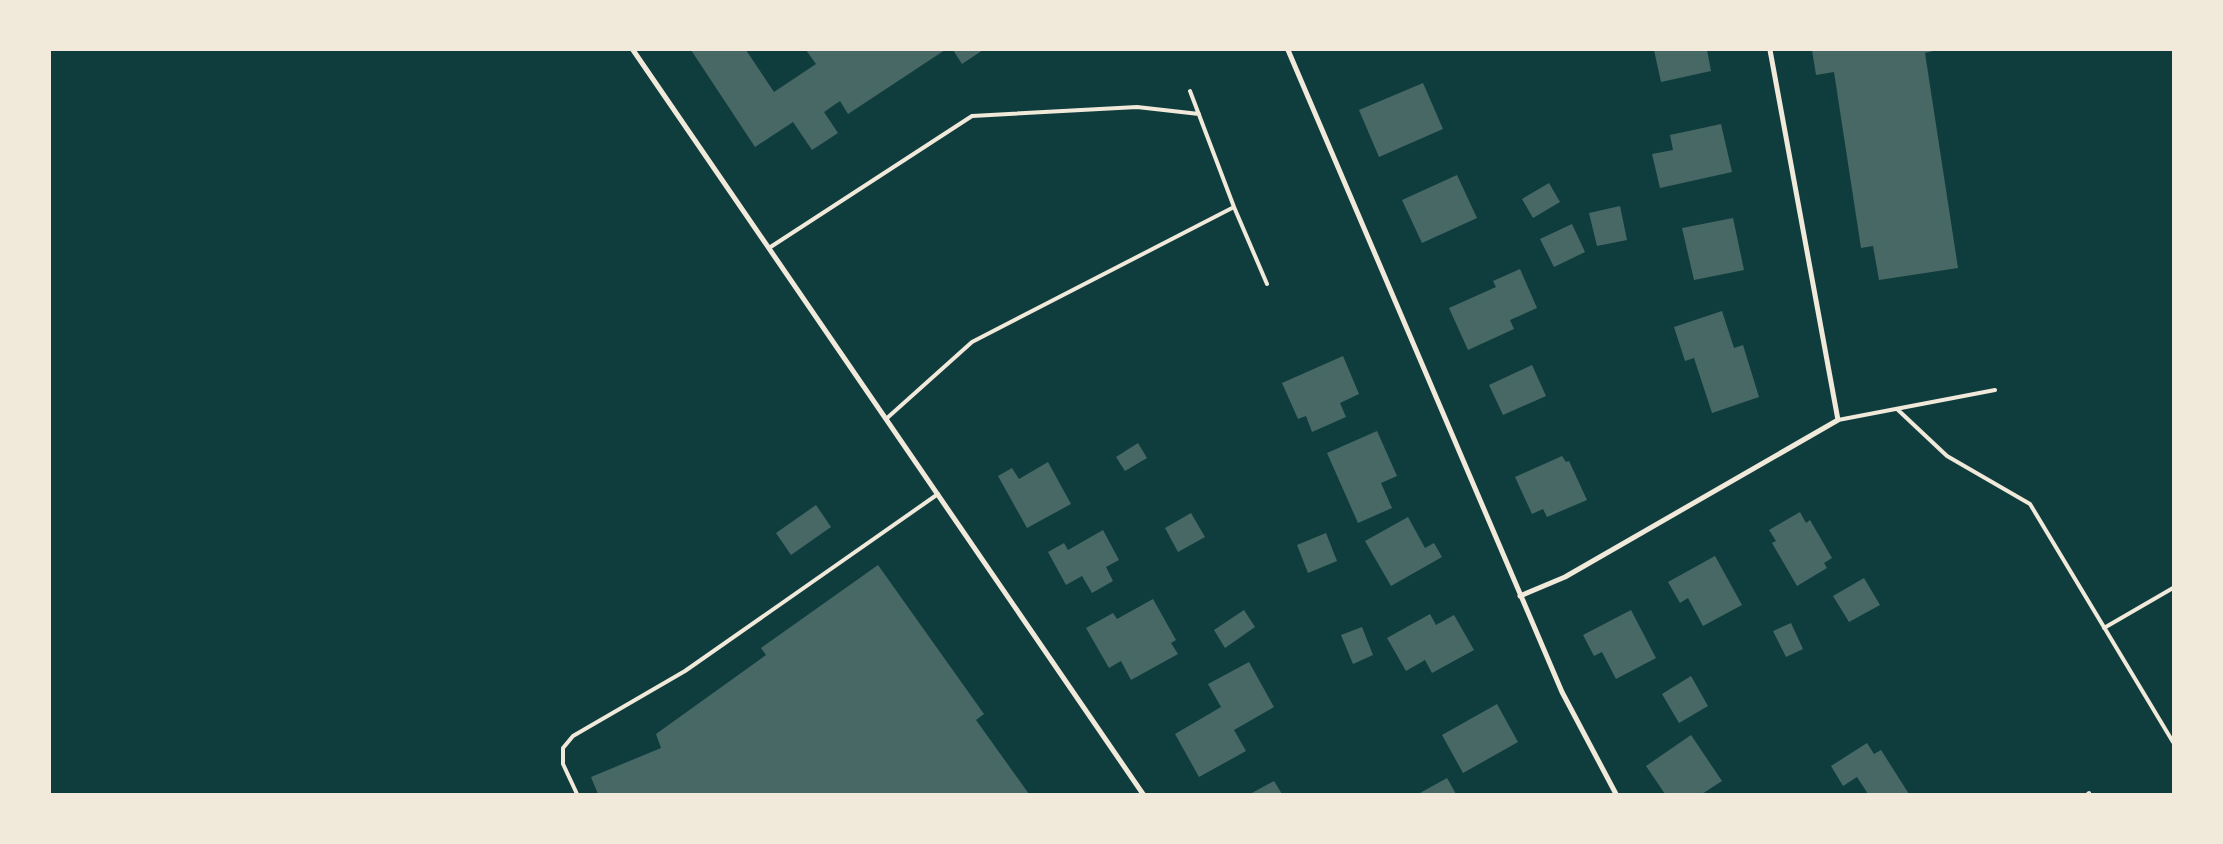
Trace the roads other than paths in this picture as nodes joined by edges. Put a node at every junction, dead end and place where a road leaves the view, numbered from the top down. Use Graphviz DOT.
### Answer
graph roads {
  1 [pos="633,50"];
  2 [pos="1288,50"];
  3 [pos="1770,50"];
  4 [pos="1190,91"];
  5 [pos="1199,114"];
  6 [pos="1234,207"];
  7 [pos="769,248"];
  8 [pos="1267,284"];
  9 [pos="1995,390"];
  10 [pos="1897,409"];
  11 [pos="886,419"];
  12 [pos="1838,420"];
  13 [pos="938,494"];
  14 [pos="2173,588"];
  15 [pos="1520,596"];
  16 [pos="2104,628"];
  17 [pos="2173,742"];
  18 [pos="577,794"];
  19 [pos="1143,794"];
  20 [pos="1616,794"];
  1 -- 7 [label="street"];
  2 -- 15 [label="street"];
  3 -- 12 [label="street"];
  4 -- 5 [label="lane"];
  5 -- 6 [label="lane"];
  5 -- 7 [label="lane"];
  6 -- 8 [label="lane"];
  6 -- 11 [label="lane"];
  7 -- 11 [label="street"];
  9 -- 10 [label="lane"];
  10 -- 12 [label="lane"];
  10 -- 16 [label="lane"];
  11 -- 13 [label="street"];
  12 -- 15 [label="street"];
  13 -- 18 [label="lane"];
  13 -- 19 [label="street"];
  14 -- 16 [label="lane"];
  15 -- 20 [label="street"];
  16 -- 17 [label="lane"];
}
